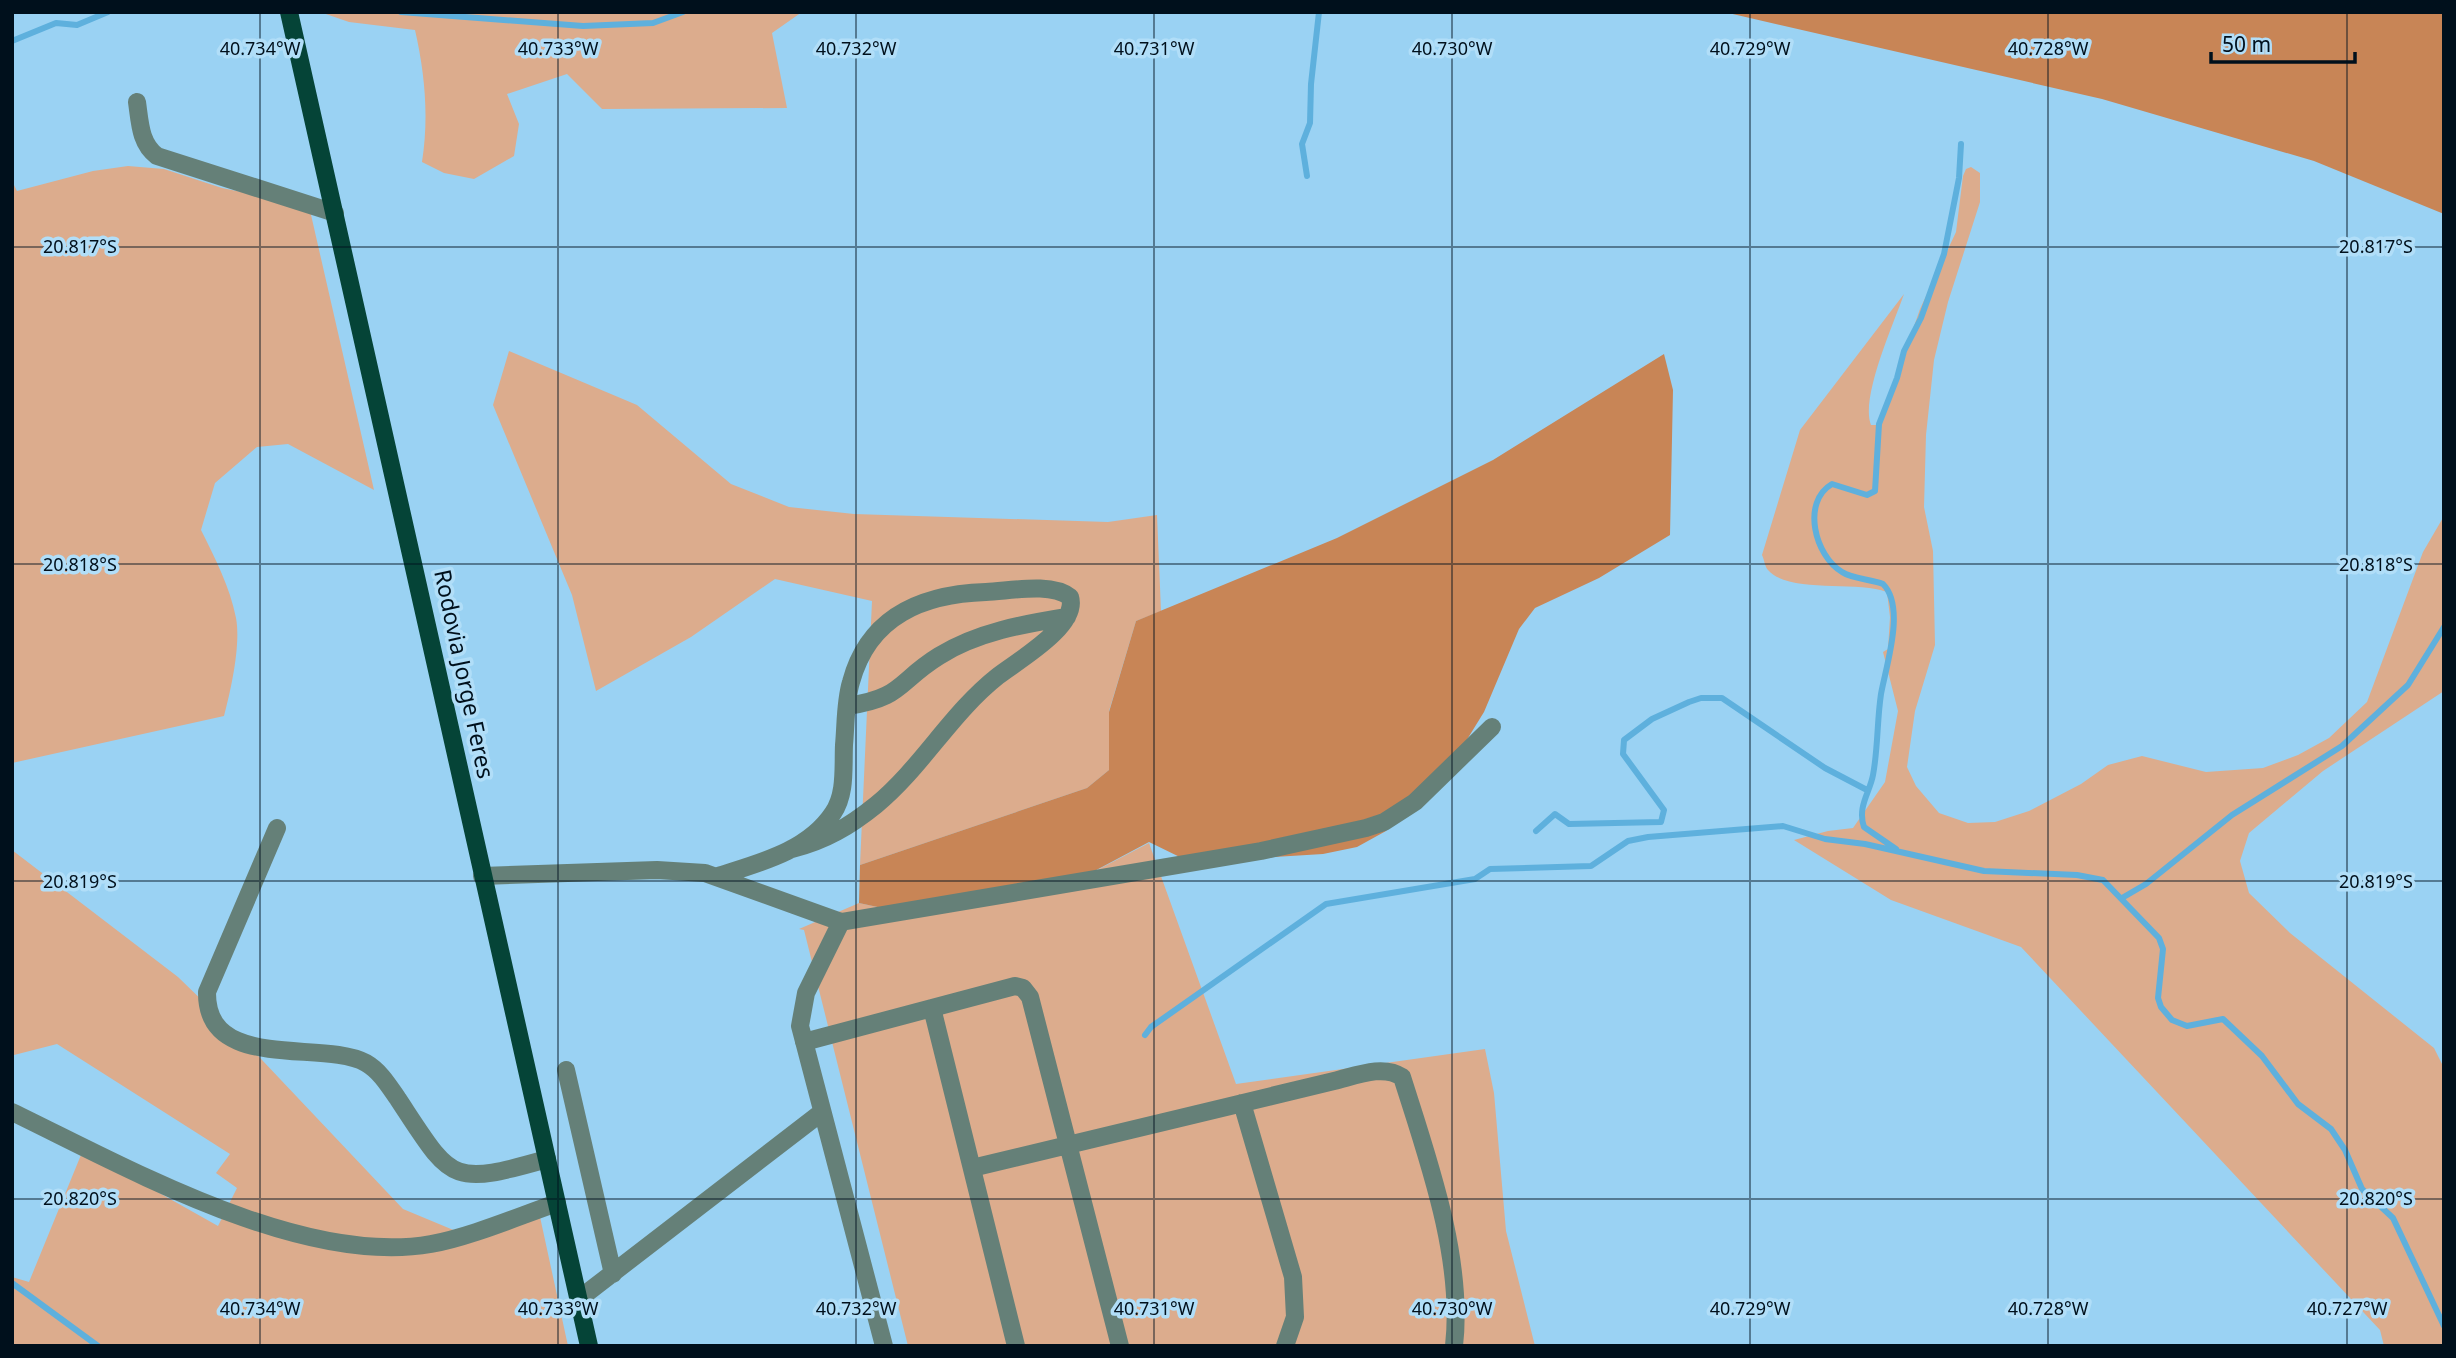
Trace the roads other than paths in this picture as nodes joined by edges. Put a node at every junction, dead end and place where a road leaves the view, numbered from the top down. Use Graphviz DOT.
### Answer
graph roads {
  1 [pos="289,12"];
  2 [pos="137,102"];
  3 [pos="335,213"];
  4 [pos="1067,617"];
  5 [pos="847,706"];
  6 [pos="1492,727"];
  7 [pos="276,828"];
  8 [pos="792,849"];
  9 [pos="482,876"];
  10 [pos="718,876"];
  11 [pos="841,922"];
  12 [pos="932,1008"];
  13 [pos="804,1042"];
  14 [pos="566,1070"];
  15 [pos="1242,1103"];
  16 [pos="12,1112"];
  17 [pos="822,1112"];
  18 [pos="1069,1144"];
  19 [pos="547,1159"];
  20 [pos="972,1168"];
  21 [pos="557,1203"];
  22 [pos="613,1274"];
  23 [pos="579,1299"];
  24 [pos="589,1346"];
  25 [pos="884,1346"];
  26 [pos="1016,1346"];
  27 [pos="1120,1346"];
  28 [pos="1285,1346"];
  29 [pos="1454,1346"];
  1 -- 3 [label="main road, Rodovia Jorge Feres"];
  2 -- 3 [label="street"];
  3 -- 9 [label="main road, Rodovia Jorge Feres"];
  4 -- 5 [label="street"];
  4 -- 5 [label="street"];
  4 -- 8 [label="street"];
  5 -- 8 [label="street"];
  6 -- 11 [label="street"];
  7 -- 19 [label="street"];
  8 -- 10 [label="street"];
  9 -- 10 [label="street"];
  9 -- 19 [label="main road, Rodovia Jorge Feres"];
  10 -- 11 [label="street"];
  11 -- 13 [label="street"];
  12 -- 13 [label="street"];
  12 -- 18 [label="street"];
  12 -- 20 [label="street"];
  13 -- 17 [label="street"];
  14 -- 22 [label="street"];
  15 -- 18 [label="street"];
  15 -- 28 [label="street"];
  15 -- 29 [label="street"];
  16 -- 21 [label="street"];
  17 -- 22 [label="street"];
  17 -- 25 [label="street"];
  18 -- 20 [label="street"];
  18 -- 27 [label="street"];
  19 -- 21 [label="main road, Rodovia Jorge Feres"];
  20 -- 26 [label="street"];
  21 -- 23 [label="main road, Rodovia Jorge Feres"];
  22 -- 23 [label="street"];
  23 -- 24 [label="main road, Rodovia Jorge Feres"];
}
